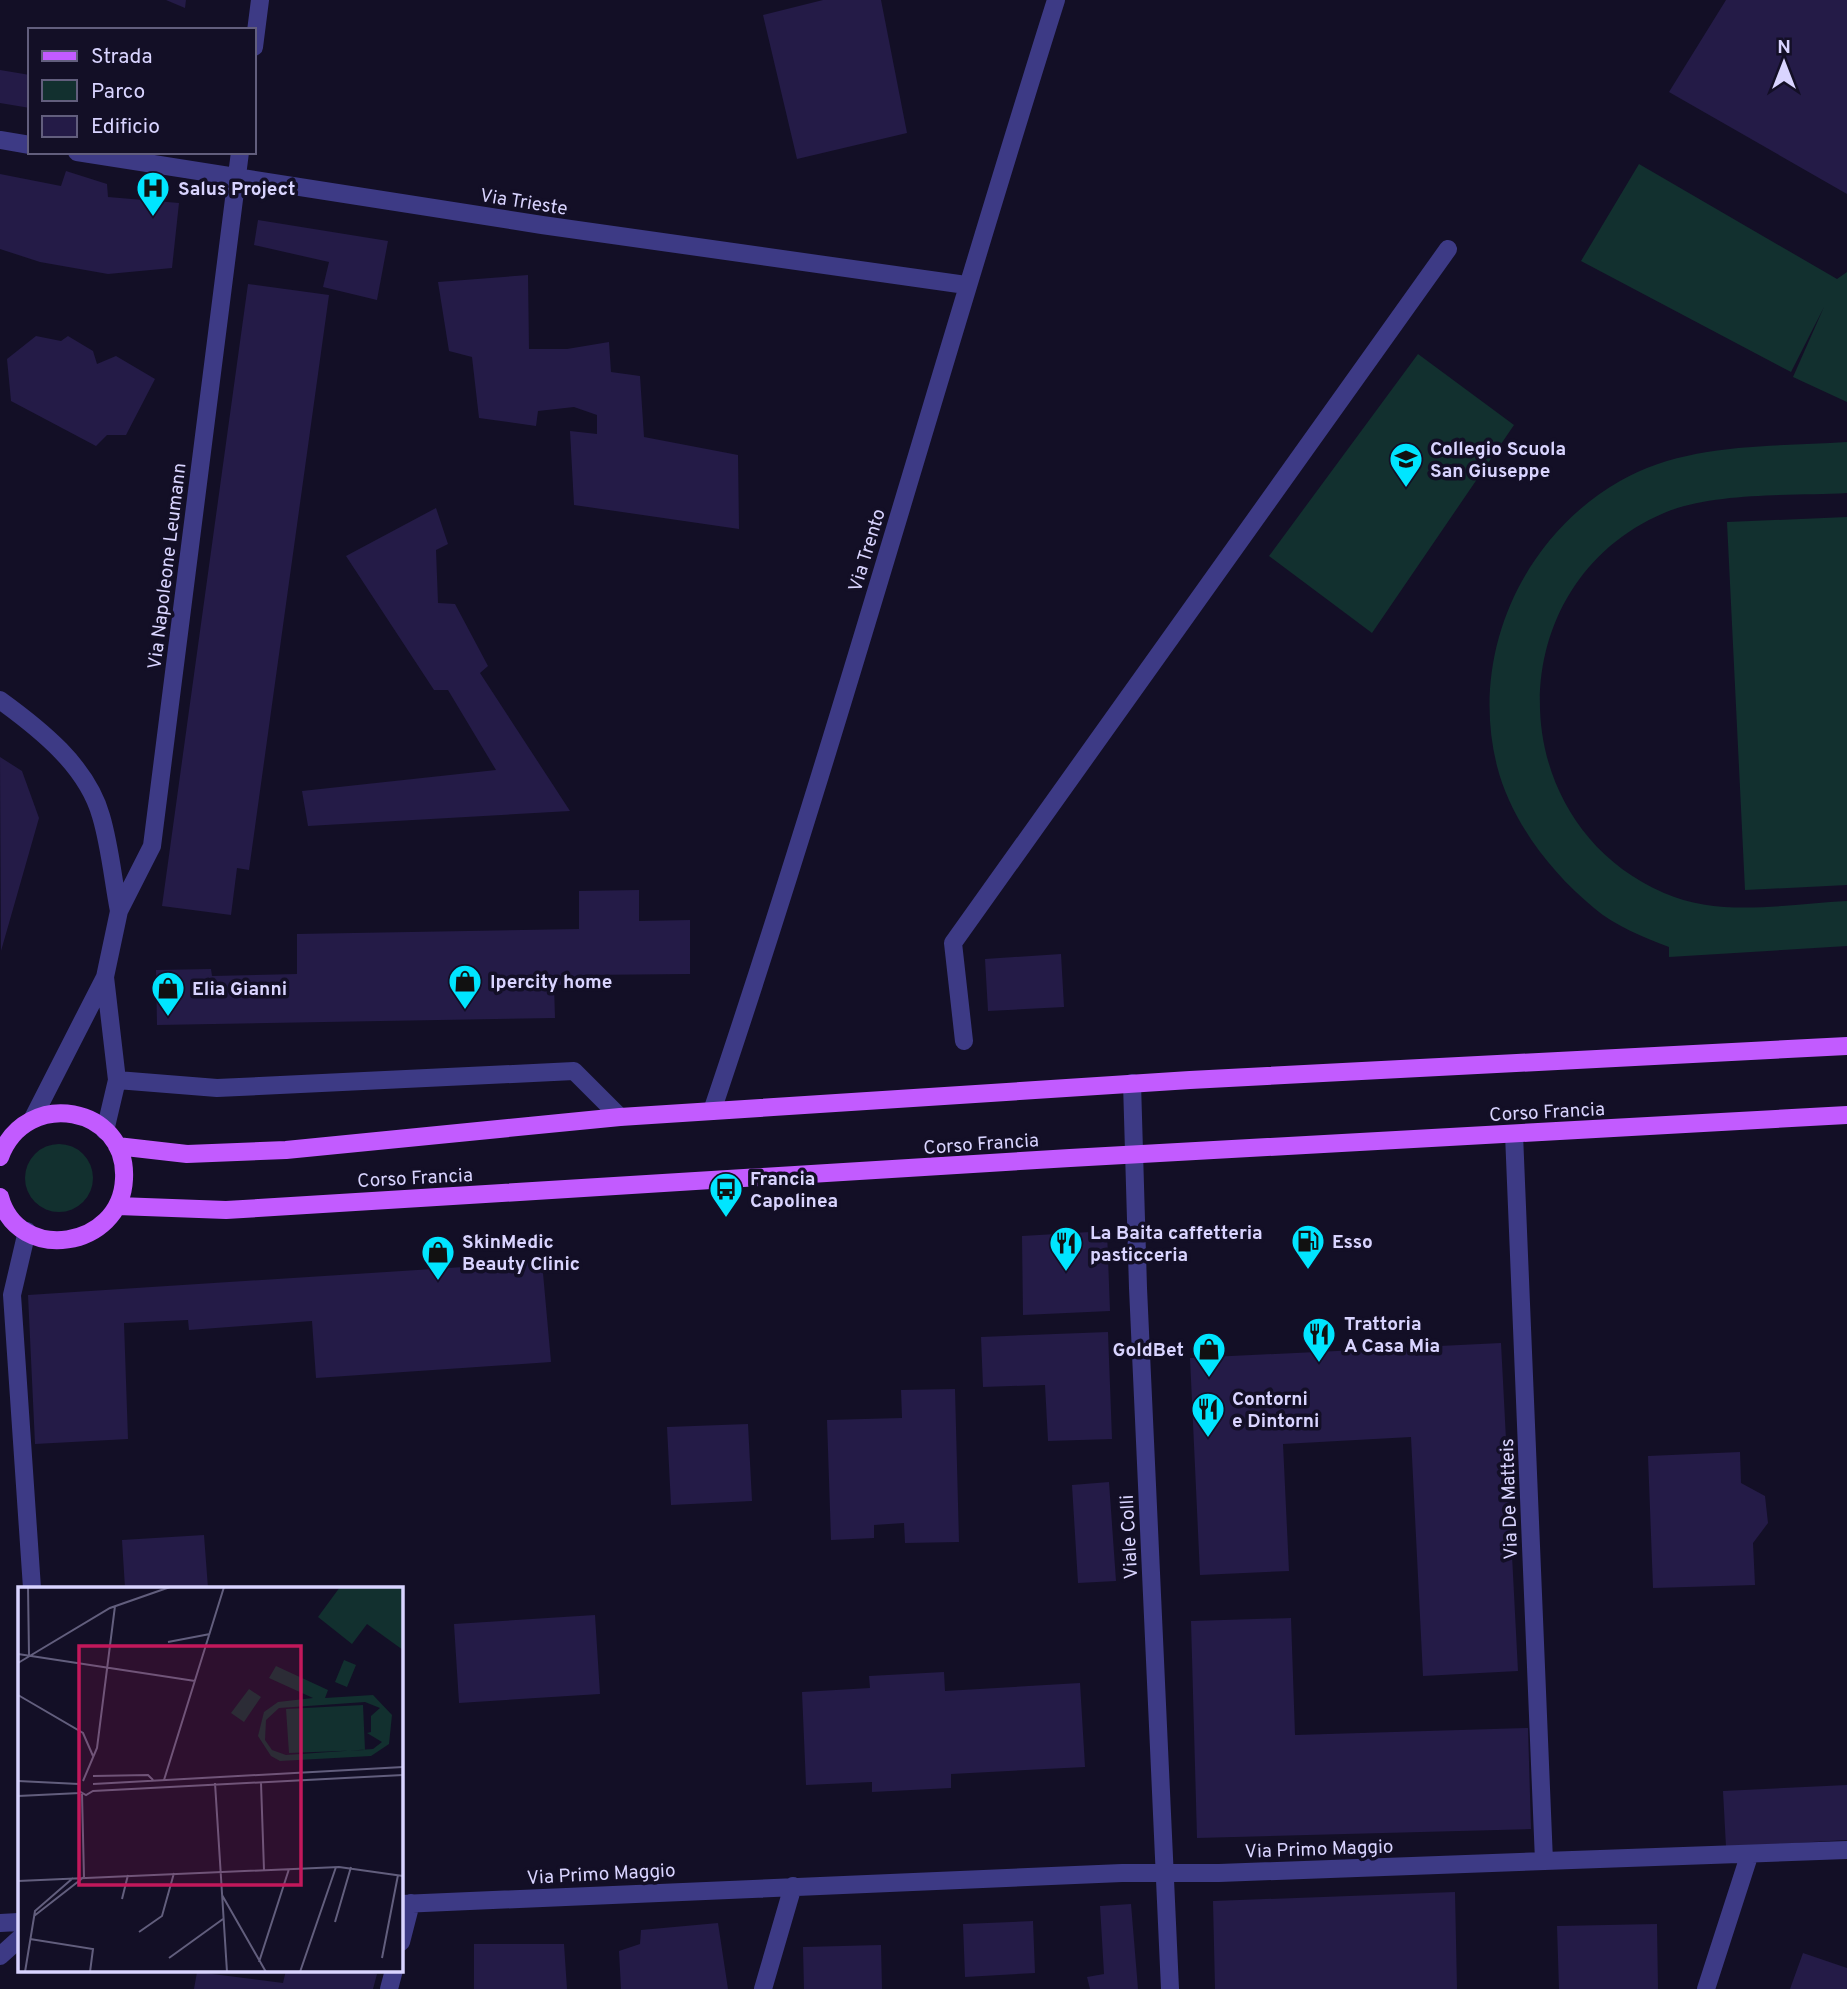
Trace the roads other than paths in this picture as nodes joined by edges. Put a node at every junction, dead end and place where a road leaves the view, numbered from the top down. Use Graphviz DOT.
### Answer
graph roads {
  1 [pos="260,0"];
  2 [pos="1056,0"];
  3 [pos="256,31"];
  4 [pos="0,140"];
  5 [pos="28,145"];
  6 [pos="89,154"];
  7 [pos="240,154"];
  8 [pos="237,178"];
  9 [pos="1448,249"];
  10 [pos="966,285"];
  11 [pos="0,700"];
  12 [pos="119,911"];
  13 [pos="105,977"];
  14 [pos="964,1041"];
  15 [pos="1847,1046"];
  16 [pos="117,1080"];
  17 [pos="1132,1083"];
  18 [pos="712,1111"];
  19 [pos="1847,1115"];
  20 [pos="620,1117"];
  21 [pos="33,1118"];
  22 [pos="106,1131"];
  23 [pos="1514,1134"];
  24 [pos="117,1146"];
  25 [pos="1,1150"];
  26 [pos="1133,1155"];
  27 [pos="0,1197"];
  28 [pos="118,1206"];
  29 [pos="6,1219"];
  30 [pos="27,1231"];
  31 [pos="32,1587"];
  32 [pos="1847,1850"];
  33 [pos="1749,1856"];
  34 [pos="1544,1861"];
  35 [pos="1164,1873"];
  36 [pos="793,1886"];
  37 [pos="406,1903"];
  38 [pos="18,1922"];
  39 [pos="0,1923"];
  40 [pos="402,1934"];
  41 [pos="18,1940"];
  42 [pos="0,1956"];
  43 [pos="393,1972"];
  44 [pos="389,1989"];
  45 [pos="764,1989"];
  46 [pos="1170,1989"];
  47 [pos="1706,1989"];
  1 -- 3 [label="street"];
  2 -- 10 [label="street, Via Trento"];
  4 -- 5 [label="street"];
  6 -- 8 [label="street, Via Trieste"];
  7 -- 8 [label="street, Via Napoleone Leumann"];
  8 -- 10 [label="street, Via Trieste"];
  8 -- 12 [label="street, Via Napoleone Leumann"];
  9 -- 14 [label="street"];
  10 -- 18 [label="street, Via Trento"];
  11 -- 12 [label="street"];
  12 -- 13 [label="street, Via Napoleone Leumann"];
  13 -- 16 [label="street, Via Napoleone Leumann"];
  13 -- 21 [label="street, Via Napoleone Leumann"];
  15 -- 17 [label="main road, Corso Francia"];
  16 -- 20 [label="street"];
  16 -- 22 [label="street, Via Napoleone Leumann"];
  17 -- 18 [label="main road, Corso Francia"];
  17 -- 26 [label="street, Viale Colli"];
  18 -- 20 [label="main road, Corso Francia"];
  19 -- 23 [label="main road, Corso Francia"];
  20 -- 24 [label="main road, Corso Francia"];
  21 -- 22 [label="main road"];
  21 -- 25 [label="main road"];
  22 -- 24 [label="main road"];
  23 -- 26 [label="main road, Corso Francia"];
  23 -- 34 [label="street, Via De Matteis"];
  24 -- 28 [label="main road"];
  26 -- 28 [label="main road, Corso Francia"];
  26 -- 35 [label="street, Viale Colli"];
  27 -- 29 [label="main road"];
  28 -- 30 [label="main road"];
  29 -- 30 [label="main road"];
  30 -- 31 [label="street"];
  32 -- 33 [label="street, Via Primo Maggio"];
  33 -- 34 [label="street, Via Primo Maggio"];
  33 -- 47 [label="street"];
  34 -- 35 [label="street, Via Primo Maggio"];
  35 -- 36 [label="street, Via Primo Maggio"];
  35 -- 46 [label="street, Viale Colli"];
  36 -- 37 [label="street, Via Primo Maggio"];
  36 -- 45 [label="street"];
  37 -- 40 [label="street, Via Primo Maggio"];
  38 -- 39 [label="street"];
  41 -- 42 [label="street"];
  43 -- 44 [label="street"];
}
